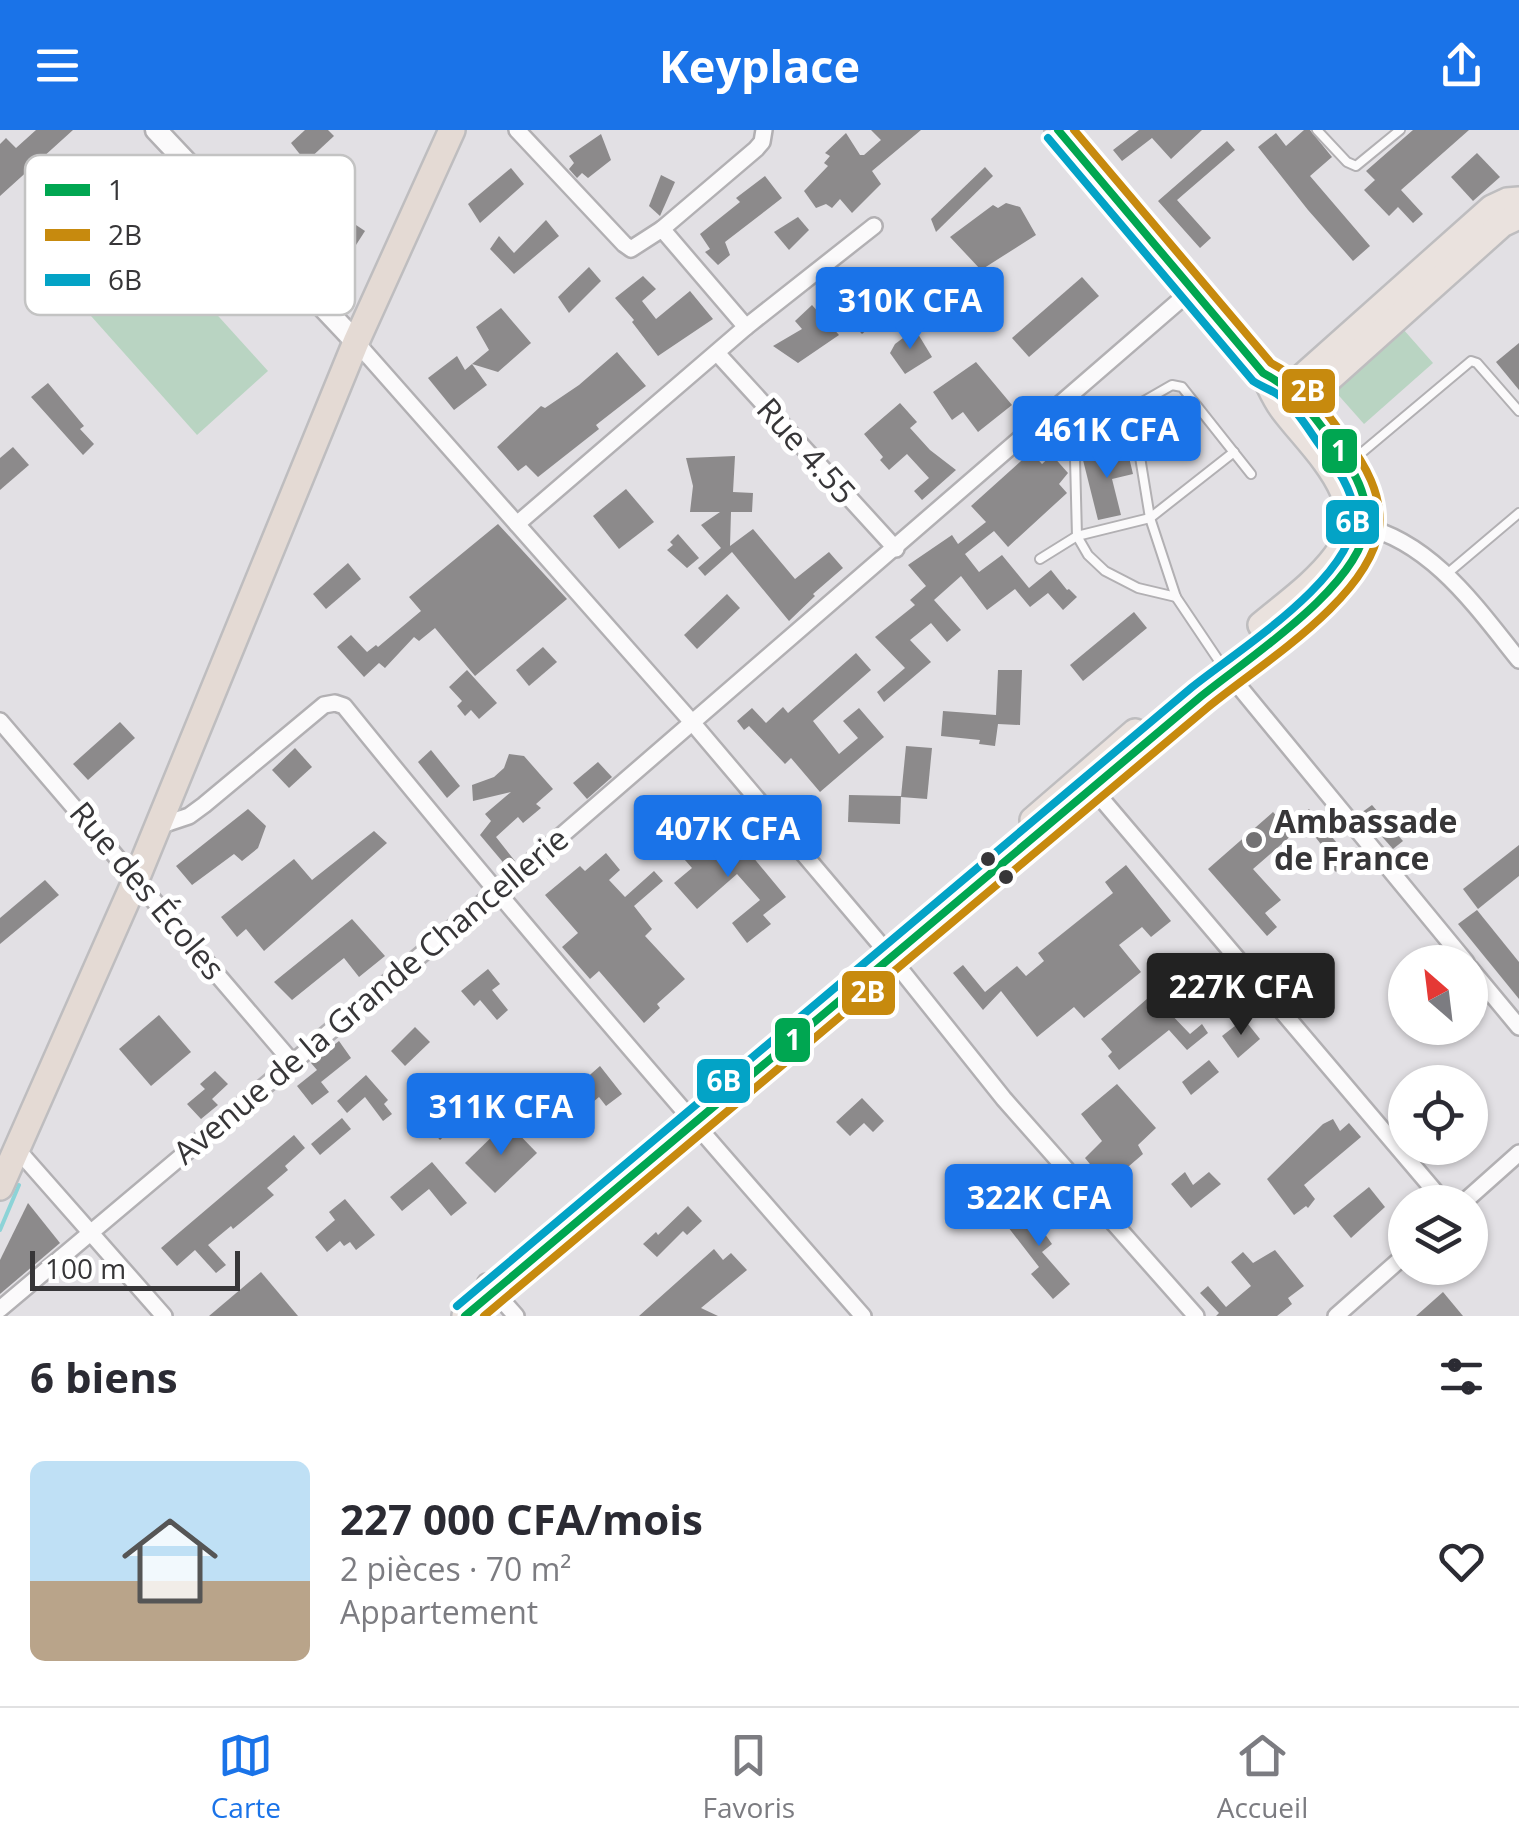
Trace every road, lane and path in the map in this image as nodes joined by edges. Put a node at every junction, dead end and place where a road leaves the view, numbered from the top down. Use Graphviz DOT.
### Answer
graph roads {
  1 [pos="156,130"];
  2 [pos="452,130"];
  3 [pos="517,130"];
  4 [pos="764,130"];
  5 [pos="1058,130"];
  6 [pos="1317,130"];
  7 [pos="1400,130"];
  8 [pos="180,155"];
  9 [pos="1519,200"];
  10 [pos="1519,216"];
  11 [pos="874,226"];
  12 [pos="662,229"];
  13 [pos="1194,288"];
  14 [pos="331,315"];
  15 [pos="746,327"];
  16 [pos="356,342"];
  17 [pos="716,353"];
  18 [pos="1291,404"];
  19 [pos="1132,408"];
  20 [pos="1519,411"];
  21 [pos="1234,452"];
  22 [pos="1350,463"];
  23 [pos="1251,474"];
  24 [pos="1519,514"];
  25 [pos="1150,518"];
  26 [pos="517,524"];
  27 [pos="1359,525"];
  28 [pos="1077,536"];
  29 [pos="896,549"];
  30 [pos="1040,559"];
  31 [pos="1448,574"];
  32 [pos="1176,597"];
  33 [pos="1519,660"];
  34 [pos="1224,667"];
  35 [pos="0,720"];
  36 [pos="691,721"];
  37 [pos="1094,790"];
  38 [pos="156,827"];
  39 [pos="136,877"];
  40 [pos="495,893"];
  41 [pos="1452,945"];
  42 [pos="887,955"];
  43 [pos="1488,990"];
  44 [pos="1519,1028"];
  45 [pos="292,1062"];
  46 [pos="689,1119"];
  47 [pos="16,1148"];
  48 [pos="1519,1153"];
  49 [pos="1430,1185"];
  50 [pos="1483,1185"];
  51 [pos="0,1187"];
  52 [pos="92,1232"];
  53 [pos="1388,1270"];
  54 [pos="490,1286"];
  55 [pos="0,1309"];
  56 [pos="164,1316"];
  57 [pos="444,1316"];
  58 [pos="465,1316"];
  59 [pos="516,1316"];
  60 [pos="862,1316"];
  61 [pos="1196,1316"];
  62 [pos="1336,1316"];
  1 -- 8 [label="street"];
  2 -- 16 [label="highway"];
  3 -- 12 [label="street"];
  4 -- 12 [label="street"];
  5 -- 13 [label="main road"];
  6 -- 7 [label="lane"];
  9 -- 18 [label="main road"];
  10 -- 18 [label="main road"];
  11 -- 15 [label="street"];
  12 -- 15 [label="street"];
  13 -- 18 [label="main road"];
  13 -- 29 [label="street, Avenue de la Grande Chancellerie"];
  14 -- 16 [label="street"];
  15 -- 17 [label="street"];
  16 -- 26 [label="street"];
  16 -- 38 [label="highway"];
  17 -- 26 [label="street"];
  17 -- 29 [label="street, Rue 4.55"];
  18 -- 22 [label="main road"];
  18 -- 27 [label="main road"];
  19 -- 21 [label="lane"];
  19 -- 25 [label="lane"];
  19 -- 28 [label="lane"];
  20 -- 22 [label="lane"];
  21 -- 23 [label="lane"];
  21 -- 25 [label="lane"];
  22 -- 27 [label="main road"];
  24 -- 31 [label="lane"];
  25 -- 28 [label="lane"];
  25 -- 32 [label="lane"];
  26 -- 36 [label="street"];
  27 -- 31 [label="street"];
  27 -- 34 [label="main road"];
  28 -- 30 [label="lane"];
  28 -- 32 [label="lane"];
  29 -- 36 [label="street, Avenue de la Grande Chancellerie"];
  31 -- 33 [label="street"];
  32 -- 34 [label="lane"];
  34 -- 37 [label="main road"];
  34 -- 41 [label="street"];
  34 -- 42 [label="main road"];
  35 -- 39 [label="street, Rue des Écoles"];
  36 -- 40 [label="street, Avenue de la Grande Chancellerie"];
  36 -- 42 [label="street"];
  37 -- 42 [label="main road"];
  37 -- 49 [label="street"];
  38 -- 39 [label="highway"];
  38 -- 40 [label="street"];
  39 -- 45 [label="street, Rue des Écoles"];
  39 -- 47 [label="highway"];
  40 -- 45 [label="street, Avenue de la Grande Chancellerie"];
  40 -- 46 [label="street"];
  42 -- 46 [label="main road"];
  42 -- 61 [label="street"];
  43 -- 44 [label="street"];
  45 -- 52 [label="street, Avenue de la Grande Chancellerie"];
  46 -- 54 [label="main road"];
  46 -- 60 [label="street"];
  47 -- 51 [label="highway"];
  47 -- 52 [label="street"];
  48 -- 50 [label="street"];
  52 -- 55 [label="street, Avenue de la Grande Chancellerie"];
  52 -- 56 [label="street"];
  53 -- 62 [label="street"];
  54 -- 57 [label="main road"];
  54 -- 58 [label="main road"];
  54 -- 59 [label="street"];
}
